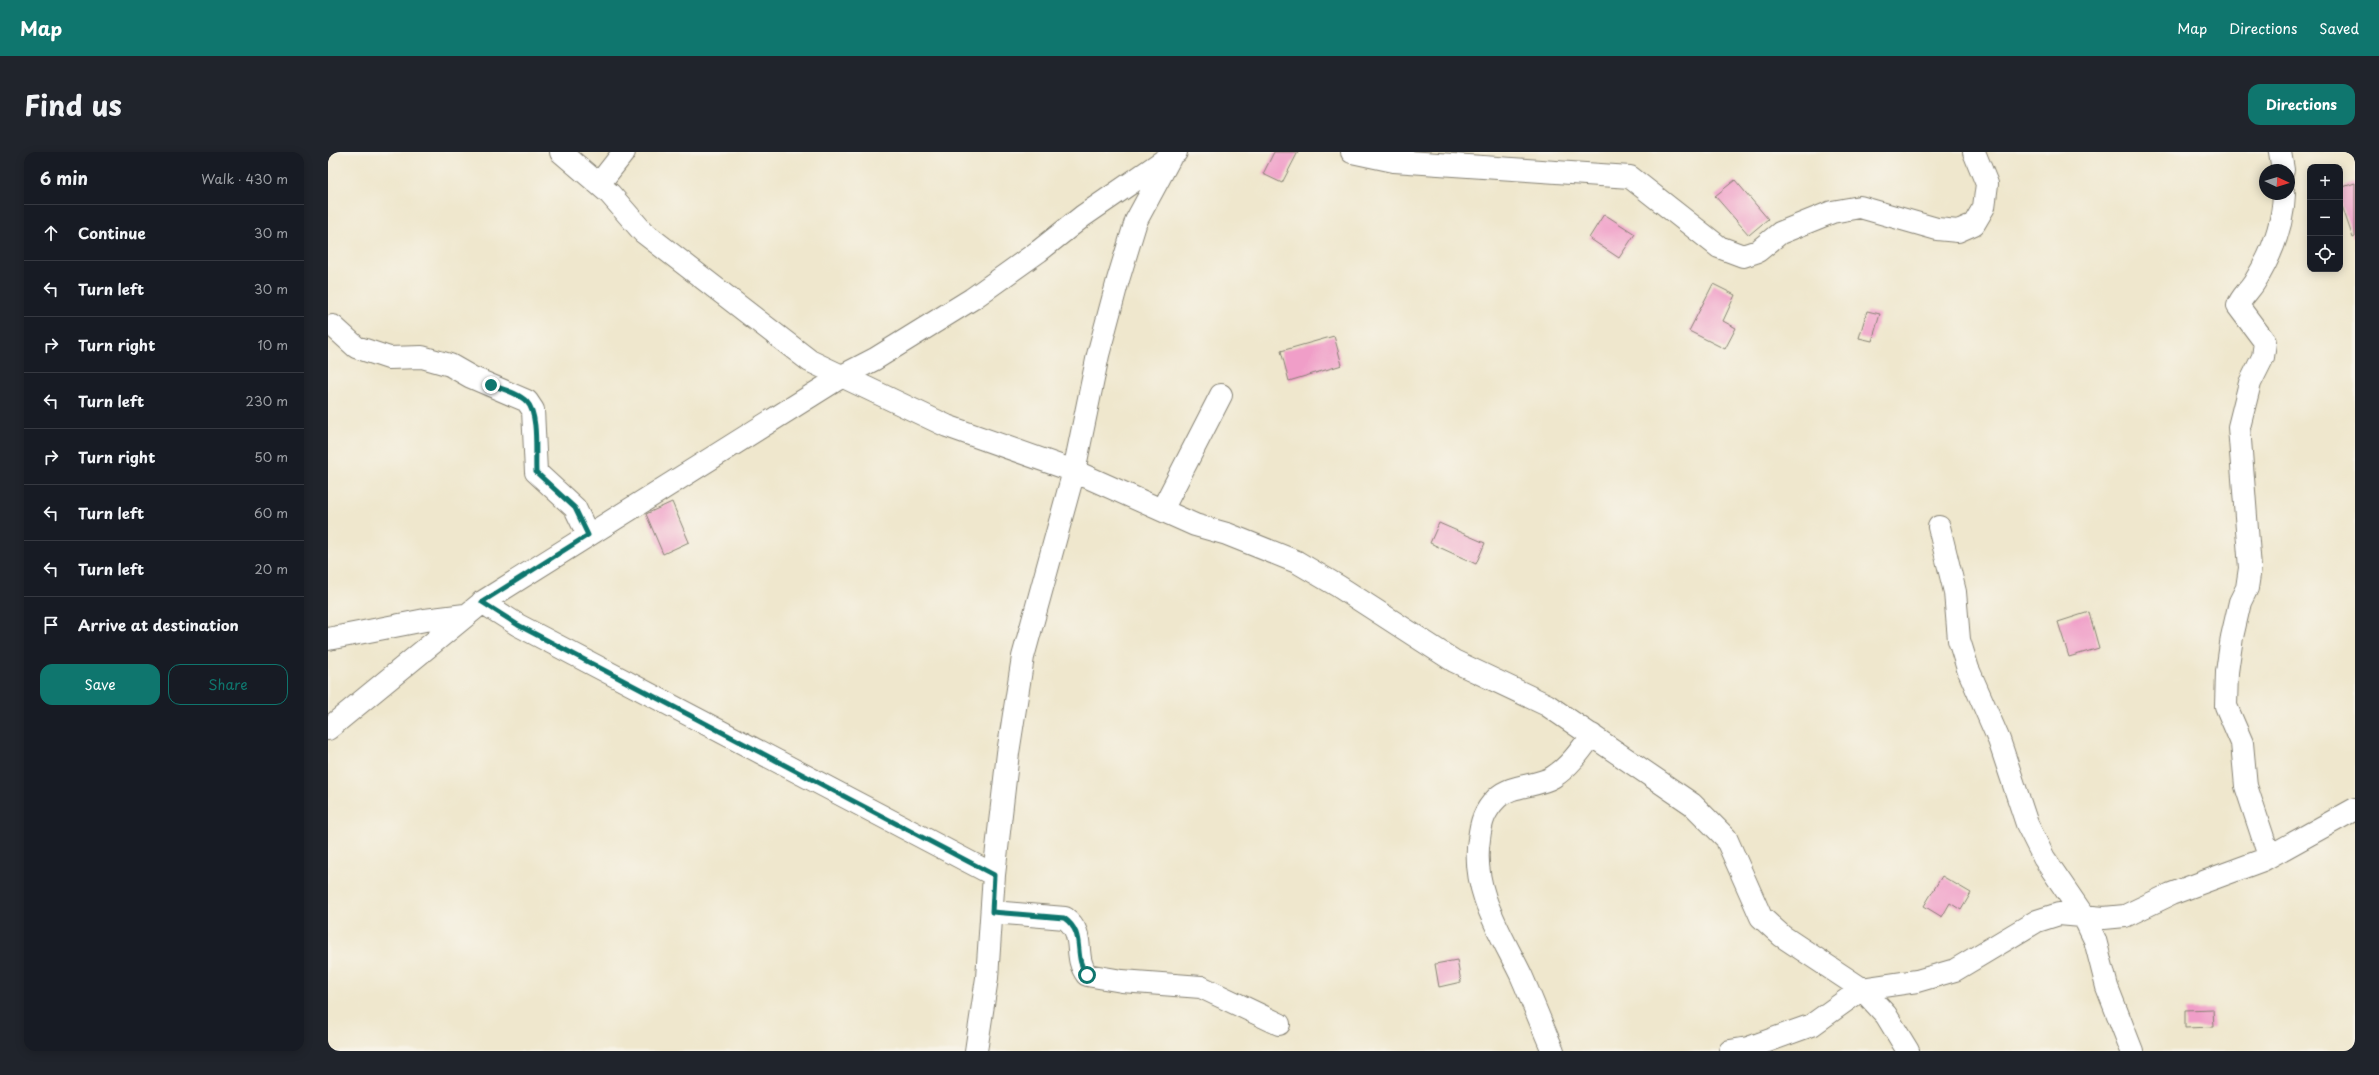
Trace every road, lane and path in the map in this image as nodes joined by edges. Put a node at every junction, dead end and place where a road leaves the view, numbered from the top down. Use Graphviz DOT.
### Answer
graph roads {
  1 [pos="561,152"];
  2 [pos="624,152"];
  3 [pos="1352,152"];
  4 [pos="1974,152"];
  5 [pos="2280,152"];
  6 [pos="1174,153"];
  7 [pos="2282,164"];
  8 [pos="599,184"];
  9 [pos="2284,200"];
  10 [pos="333,326"];
  11 [pos="844,375"];
  12 [pos="1221,396"];
  13 [pos="1074,471"];
  14 [pos="1162,510"];
  15 [pos="1939,527"];
  16 [pos="588,535"];
  17 [pos="482,602"];
  18 [pos="465,615"];
  19 [pos="328,639"];
  20 [pos="328,729"];
  21 [pos="1592,735"];
  22 [pos="2355,809"];
  23 [pos="2269,856"];
  24 [pos="994,875"];
  25 [pos="992,912"];
  26 [pos="2083,915"];
  27 [pos="1862,989"];
  28 [pos="1279,1024"];
  29 [pos="1743,1050"];
  30 [pos="976,1051"];
  31 [pos="1553,1051"];
  32 [pos="1908,1051"];
  33 [pos="2132,1051"];
  1 -- 8 [label="street"];
  2 -- 8 [label="street"];
  3 -- 4 [label="street"];
  5 -- 7 [label="street"];
  6 -- 11 [label="street"];
  6 -- 13 [label="street"];
  8 -- 11 [label="street"];
  9 -- 23 [label="street"];
  10 -- 16 [label="street"];
  11 -- 13 [label="street"];
  11 -- 16 [label="street"];
  12 -- 14 [label="street"];
  13 -- 14 [label="street"];
  13 -- 24 [label="street"];
  14 -- 21 [label="street"];
  15 -- 26 [label="street"];
  16 -- 17 [label="street"];
  17 -- 18 [label="street"];
  17 -- 24 [label="street"];
  18 -- 19 [label="street"];
  18 -- 20 [label="street"];
  21 -- 27 [label="street"];
  21 -- 31 [label="street"];
  22 -- 23 [label="street"];
  23 -- 26 [label="street"];
  24 -- 25 [label="street"];
  25 -- 28 [label="street"];
  25 -- 30 [label="street"];
  26 -- 27 [label="street"];
  26 -- 33 [label="street"];
  27 -- 29 [label="street"];
  27 -- 32 [label="street"];
}
